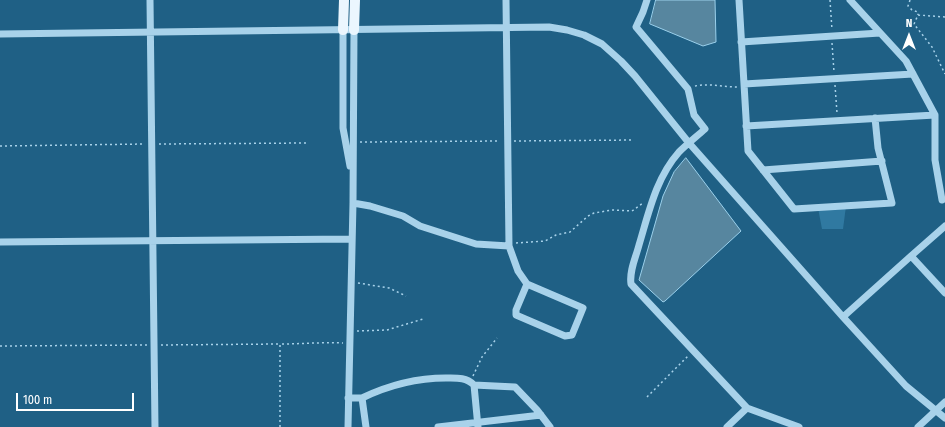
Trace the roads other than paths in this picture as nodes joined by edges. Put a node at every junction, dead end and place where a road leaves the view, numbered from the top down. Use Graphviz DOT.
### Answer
graph roads {
  1 [pos="150,0"];
  2 [pos="344,0"];
  3 [pos="355,0"];
  4 [pos="506,0"];
  5 [pos="647,0"];
  6 [pos="739,0"];
  7 [pos="850,0"];
  8 [pos="507,27"];
  9 [pos="343,30"];
  10 [pos="354,30"];
  11 [pos="151,32"];
  12 [pos="880,33"];
  13 [pos="0,34"];
  14 [pos="741,42"];
  15 [pos="913,74"];
  16 [pos="744,85"];
  17 [pos="935,115"];
  18 [pos="875,118"];
  19 [pos="746,126"];
  20 [pos="689,143"];
  21 [pos="882,162"];
  22 [pos="763,170"];
  23 [pos="353,200"];
  24 [pos="942,200"];
  25 [pos="945,226"];
  26 [pos="352,239"];
  27 [pos="154,241"];
  28 [pos="0,242"];
  29 [pos="509,246"];
  30 [pos="911,256"];
  31 [pos="527,284"];
  32 [pos="945,293"];
  33 [pos="843,317"];
  34 [pos="473,383"];
  35 [pos="348,398"];
  36 [pos="362,398"];
  37 [pos="945,402"];
  38 [pos="747,408"];
  39 [pos="936,411"];
  40 [pos="541,415"];
  41 [pos="945,418"];
  42 [pos="478,425"];
  43 [pos="155,427"];
  44 [pos="348,427"];
  45 [pos="366,427"];
  46 [pos="438,427"];
  47 [pos="550,427"];
  48 [pos="727,427"];
  49 [pos="799,427"];
  50 [pos="918,427"];
  1 -- 11 [label="street"];
  2 -- 9 [label="main road"];
  3 -- 10 [label="main road"];
  4 -- 8 [label="street"];
  5 -- 20 [label="street"];
  6 -- 14 [label="street"];
  7 -- 12 [label="street"];
  8 -- 10 [label="street"];
  8 -- 20 [label="street"];
  8 -- 29 [label="street"];
  9 -- 10 [label="street"];
  9 -- 11 [label="street"];
  9 -- 23 [label="street"];
  10 -- 23 [label="street"];
  11 -- 13 [label="street"];
  11 -- 27 [label="street"];
  12 -- 14 [label="street"];
  12 -- 15 [label="street"];
  14 -- 16 [label="street"];
  15 -- 16 [label="street"];
  15 -- 17 [label="street"];
  16 -- 19 [label="street"];
  17 -- 18 [label="street"];
  17 -- 24 [label="street"];
  18 -- 19 [label="street"];
  18 -- 21 [label="street"];
  19 -- 22 [label="street"];
  20 -- 33 [label="street"];
  20 -- 38 [label="street"];
  21 -- 22 [label="street"];
  21 -- 22 [label="street"];
  23 -- 26 [label="street"];
  23 -- 29 [label="street"];
  25 -- 30 [label="street"];
  26 -- 27 [label="street"];
  26 -- 35 [label="street"];
  27 -- 28 [label="street"];
  27 -- 43 [label="street"];
  29 -- 31 [label="street"];
  30 -- 32 [label="street"];
  30 -- 33 [label="street"];
  31 -- 31 [label="street"];
  33 -- 39 [label="street"];
  34 -- 36 [label="street"];
  34 -- 40 [label="street"];
  34 -- 42 [label="street"];
  35 -- 36 [label="street"];
  35 -- 44 [label="street"];
  36 -- 45 [label="street"];
  37 -- 39 [label="street"];
  38 -- 48 [label="street"];
  38 -- 49 [label="street"];
  39 -- 41 [label="street"];
  39 -- 50 [label="street"];
  40 -- 42 [label="street"];
  40 -- 47 [label="street"];
  42 -- 46 [label="street"];
}
